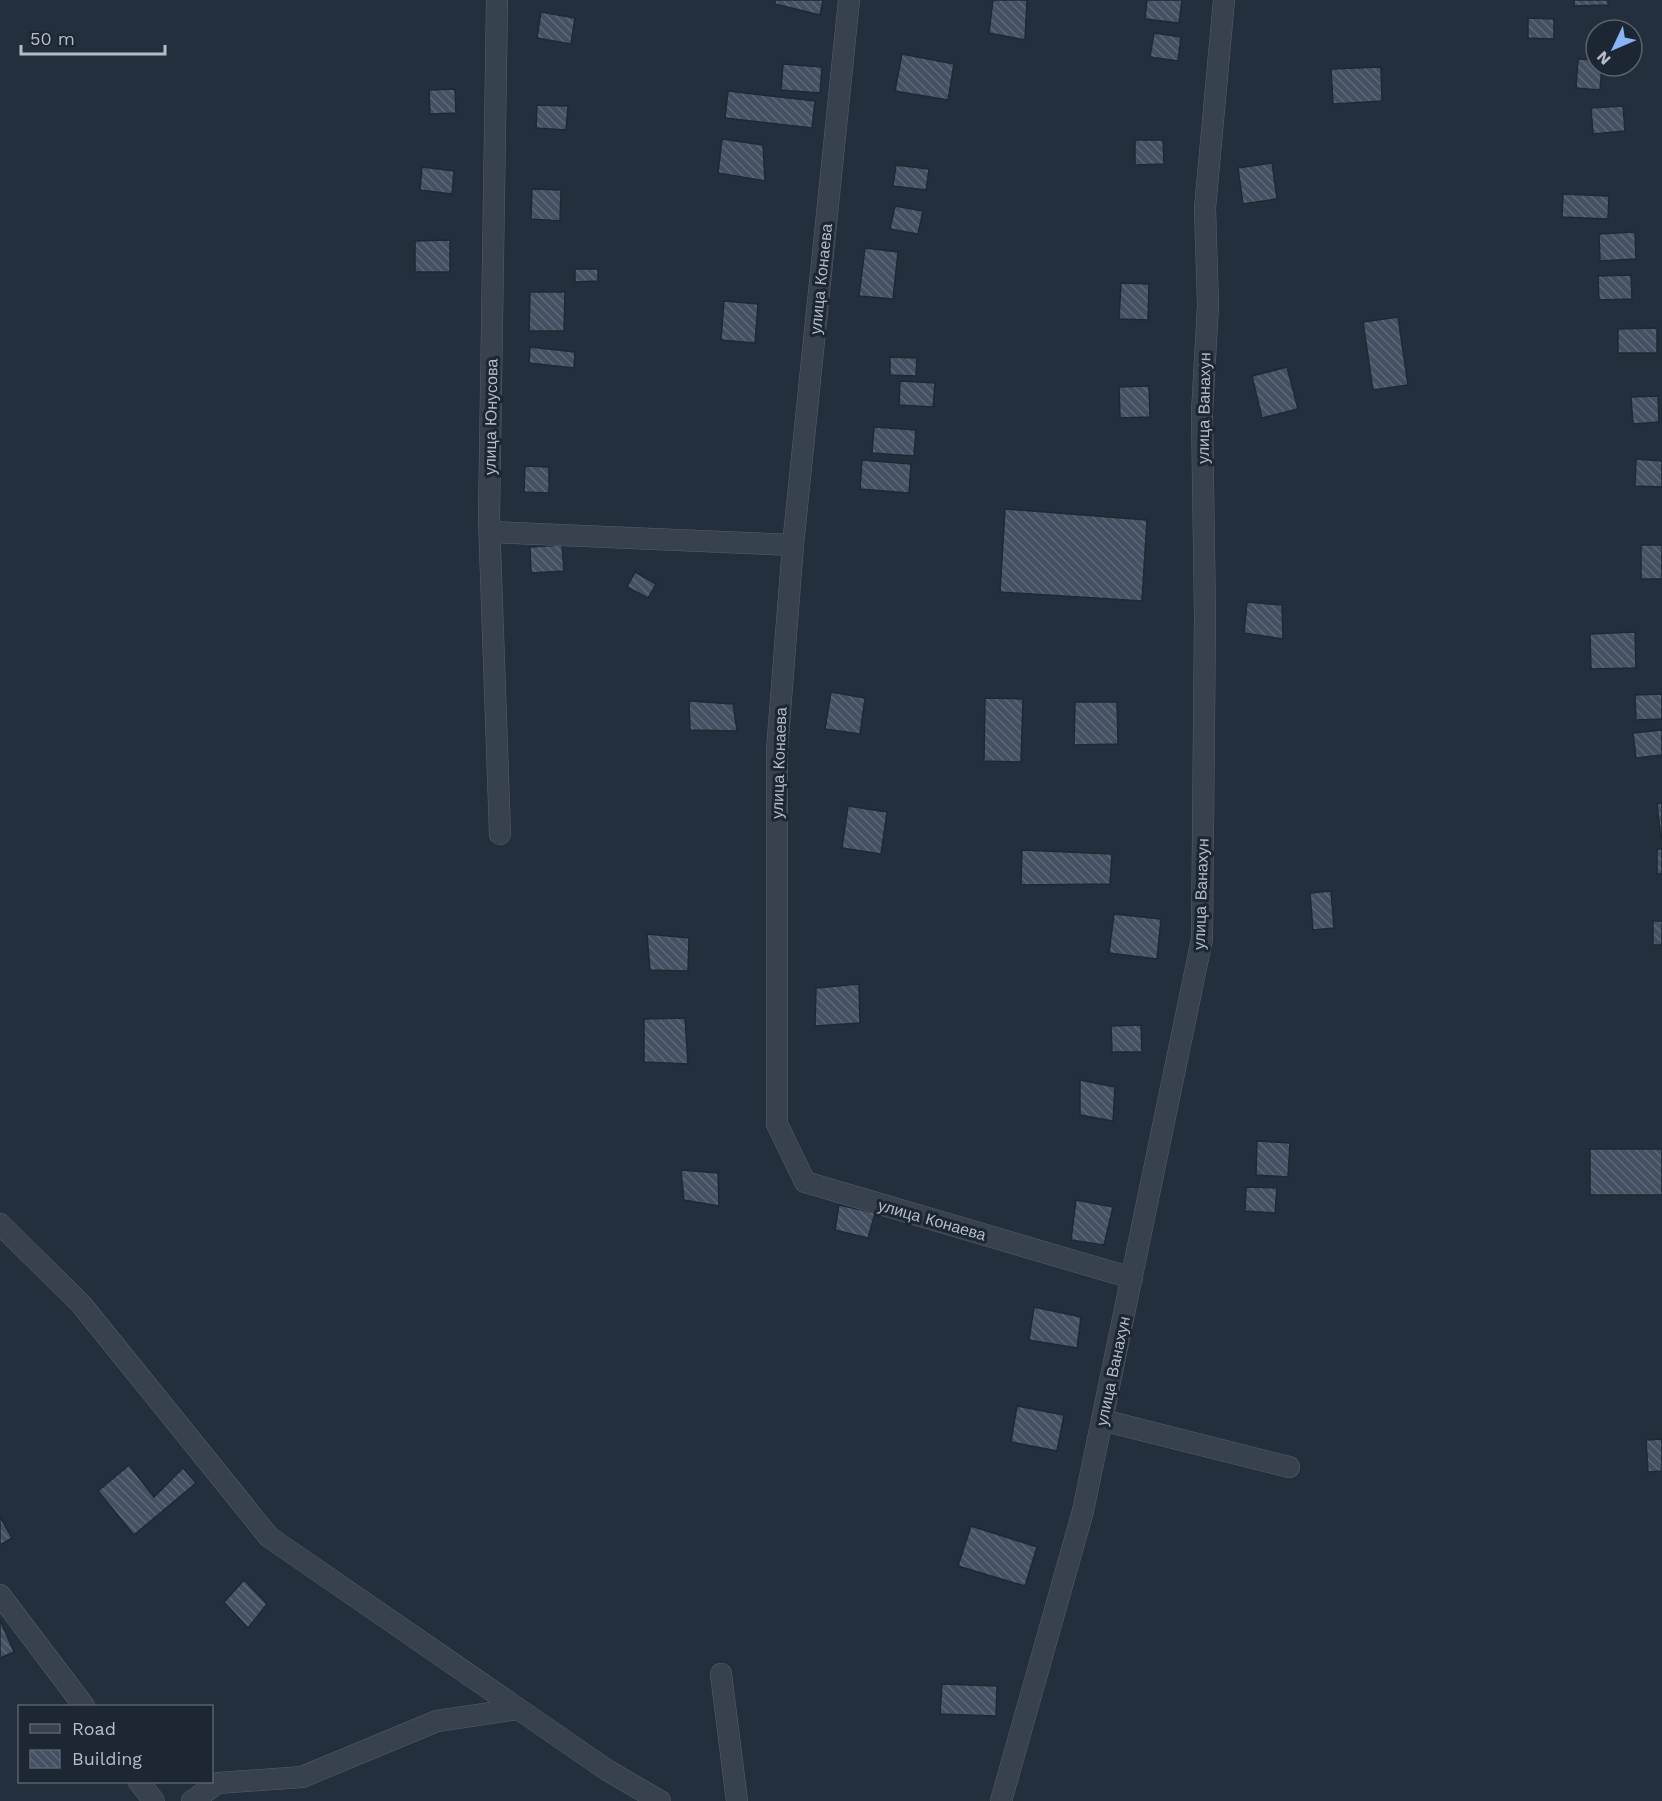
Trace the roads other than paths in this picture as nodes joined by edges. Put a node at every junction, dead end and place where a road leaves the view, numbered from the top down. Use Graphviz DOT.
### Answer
graph roads {
  1 [pos="497,0"];
  2 [pos="849,0"];
  3 [pos="1224,0"];
  4 [pos="490,532"];
  5 [pos="794,545"];
  6 [pos="500,834"];
  7 [pos="0,1224"];
  8 [pos="1132,1278"];
  9 [pos="1102,1419"];
  10 [pos="1289,1467"];
  11 [pos="0,1595"];
  12 [pos="722,1674"];
  13 [pos="82,1705"];
  14 [pos="518,1709"];
  15 [pos="140,1783"];
  16 [pos="154,1801"];
  17 [pos="192,1801"];
  18 [pos="660,1801"];
  19 [pos="737,1801"];
  20 [pos="1001,1801"];
  1 -- 4 [label="street, улица Юнусова"];
  2 -- 5 [label="street, улица Конаева"];
  3 -- 8 [label="street, улица Ванахун"];
  4 -- 5 [label="street"];
  4 -- 6 [label="street, улица Юнусова"];
  5 -- 8 [label="street, улица Конаева"];
  7 -- 14 [label="street"];
  8 -- 9 [label="street, улица Ванахун"];
  9 -- 10 [label="street"];
  9 -- 20 [label="street, улица Ванахун"];
  11 -- 13 [label="street"];
  12 -- 19 [label="street"];
  14 -- 17 [label="street"];
  14 -- 18 [label="street"];
  15 -- 16 [label="street"];
}
